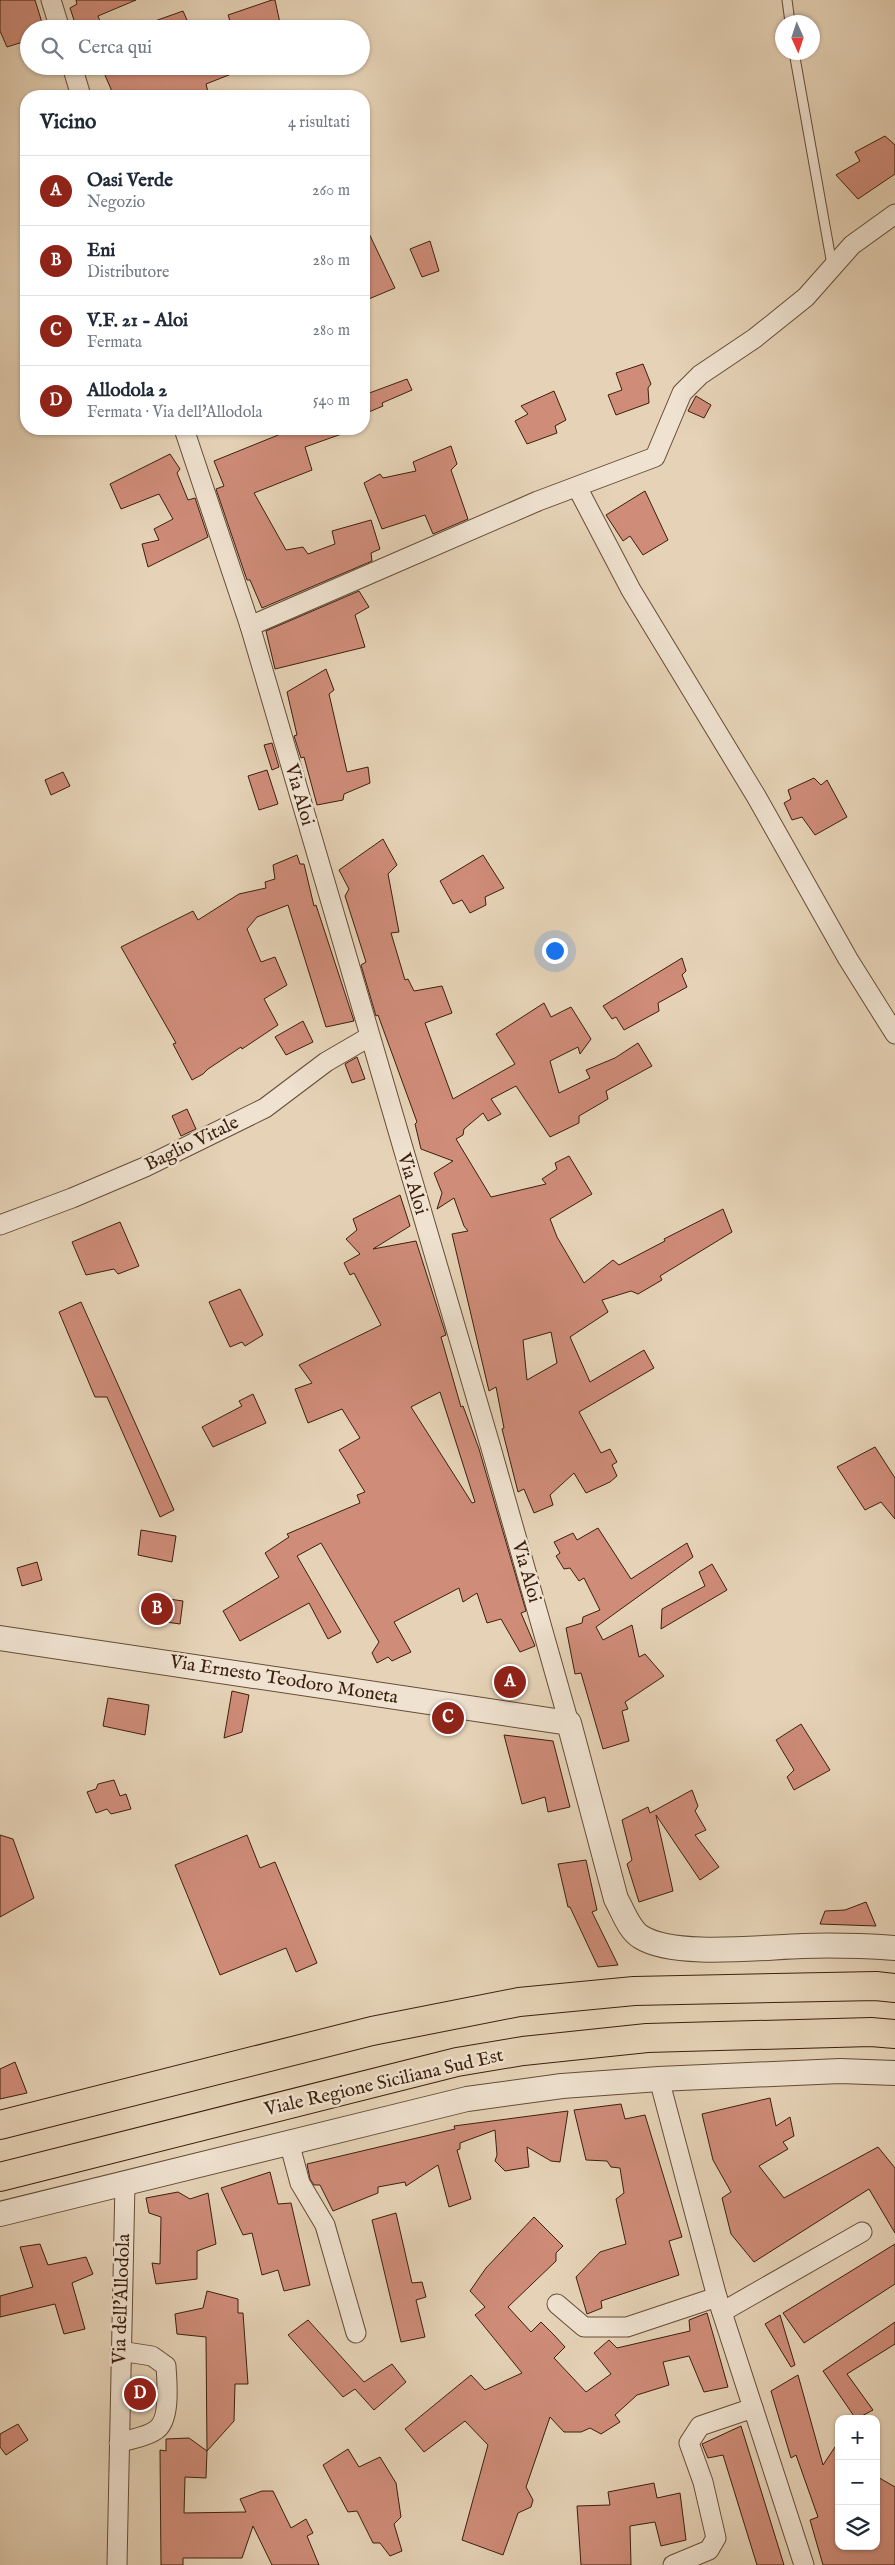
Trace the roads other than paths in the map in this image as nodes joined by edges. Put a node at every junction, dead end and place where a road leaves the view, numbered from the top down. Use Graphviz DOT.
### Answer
graph roads {
  1 [pos="51,0"];
  2 [pos="787,0"];
  3 [pos="789,15"];
  4 [pos="57,20"];
  5 [pos="795,60"];
  6 [pos="75,75"];
  7 [pos="79,90"];
  8 [pos="895,214"];
  9 [pos="833,267"];
  10 [pos="186,435"];
  11 [pos="577,486"];
  12 [pos="250,626"];
  13 [pos="895,1034"];
  14 [pos="369,1037"];
  15 [pos="0,1225"];
  16 [pos="0,1638"];
  17 [pos="569,1723"];
  18 [pos="895,1948"];
  19 [pos="895,1988"];
  20 [pos="895,2034"];
  21 [pos="895,2073"];
  22 [pos="659,2079"];
  23 [pos="0,2125"];
  24 [pos="289,2142"];
  25 [pos="0,2177"];
  26 [pos="125,2183"];
  27 [pos="0,2214"];
  28 [pos="862,2232"];
  29 [pos="557,2304"];
  30 [pos="719,2305"];
  31 [pos="356,2333"];
  32 [pos="120,2351"];
  33 [pos="753,2408"];
  34 [pos="119,2443"];
  35 [pos="117,2565"];
  36 [pos="673,2565"];
  37 [pos="804,2565"];
  1 -- 4 [label="street"];
  2 -- 3 [label="lane"];
  5 -- 9 [label="lane"];
  6 -- 7 [label="street"];
  8 -- 9 [label="street"];
  9 -- 11 [label="street"];
  10 -- 12 [label="street, Via Aloi"];
  11 -- 12 [label="street"];
  11 -- 13 [label="street"];
  12 -- 14 [label="street, Via Aloi"];
  14 -- 15 [label="street, Baglio Vitale"];
  14 -- 17 [label="street, Via Aloi"];
  16 -- 17 [label="street, Via Ernesto Teodoro Moneta"];
  17 -- 18 [label="street, Via Aloi"];
  19 -- 23 [label="main road"];
  20 -- 25 [label="main road, Viale Regione Siciliana Sud Est"];
  21 -- 22 [label="street, Viale Regione Siciliana Sud Est"];
  22 -- 24 [label="street, Viale Regione Siciliana Sud Est"];
  22 -- 30 [label="street"];
  24 -- 26 [label="street, Viale Regione Siciliana Sud Est"];
  24 -- 31 [label="street"];
  26 -- 27 [label="street, Viale Regione Siciliana Sud Est"];
  26 -- 32 [label="street, Via dell'Allodola"];
  28 -- 30 [label="street"];
  29 -- 30 [label="street"];
  30 -- 33 [label="street"];
  32 -- 34 [label="street, Via dell'Allodola"];
  32 -- 34 [label="street"];
  33 -- 36 [label="street"];
  33 -- 37 [label="street"];
  34 -- 35 [label="street, Via dell'Allodola"];
}
